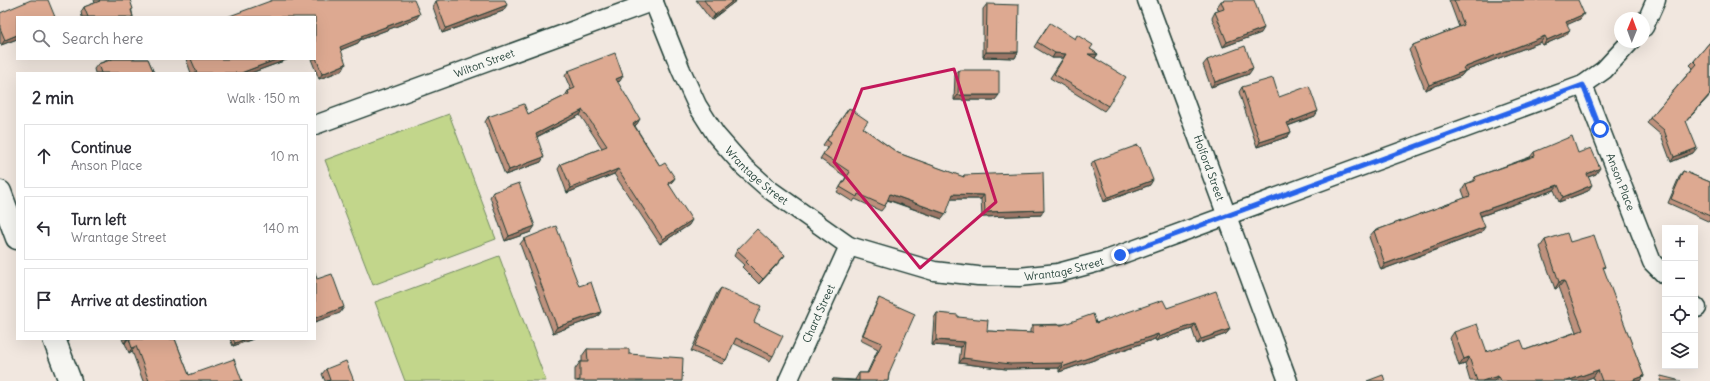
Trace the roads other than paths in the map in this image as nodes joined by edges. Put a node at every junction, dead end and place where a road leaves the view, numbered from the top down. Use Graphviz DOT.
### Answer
graph roads {
  1 [pos="653,0"];
  2 [pos="1147,0"];
  3 [pos="1656,0"];
  4 [pos="1650,14"];
  5 [pos="1624,48"];
  6 [pos="1583,85"];
  7 [pos="316,125"];
  8 [pos="0,192"];
  9 [pos="1227,215"];
  10 [pos="16,233"];
  11 [pos="849,246"];
  12 [pos="1662,272"];
  13 [pos="54,340"];
  14 [pos="70,381"];
  15 [pos="788,381"];
  16 [pos="1288,381"];
  1 -- 7 [label="street, Wilton Street"];
  1 -- 11 [label="street, Wrantage Street"];
  2 -- 9 [label="street, Holford Street"];
  3 -- 4 [label="street"];
  5 -- 6 [label="street, Wrantage Street"];
  6 -- 9 [label="street, Wrantage Street"];
  6 -- 12 [label="street, Anson Place"];
  8 -- 10 [label="main road"];
  9 -- 11 [label="street, Wrantage Street"];
  9 -- 16 [label="street, Holford Street"];
  11 -- 15 [label="street, Chard Street"];
  13 -- 14 [label="main road"];
}
